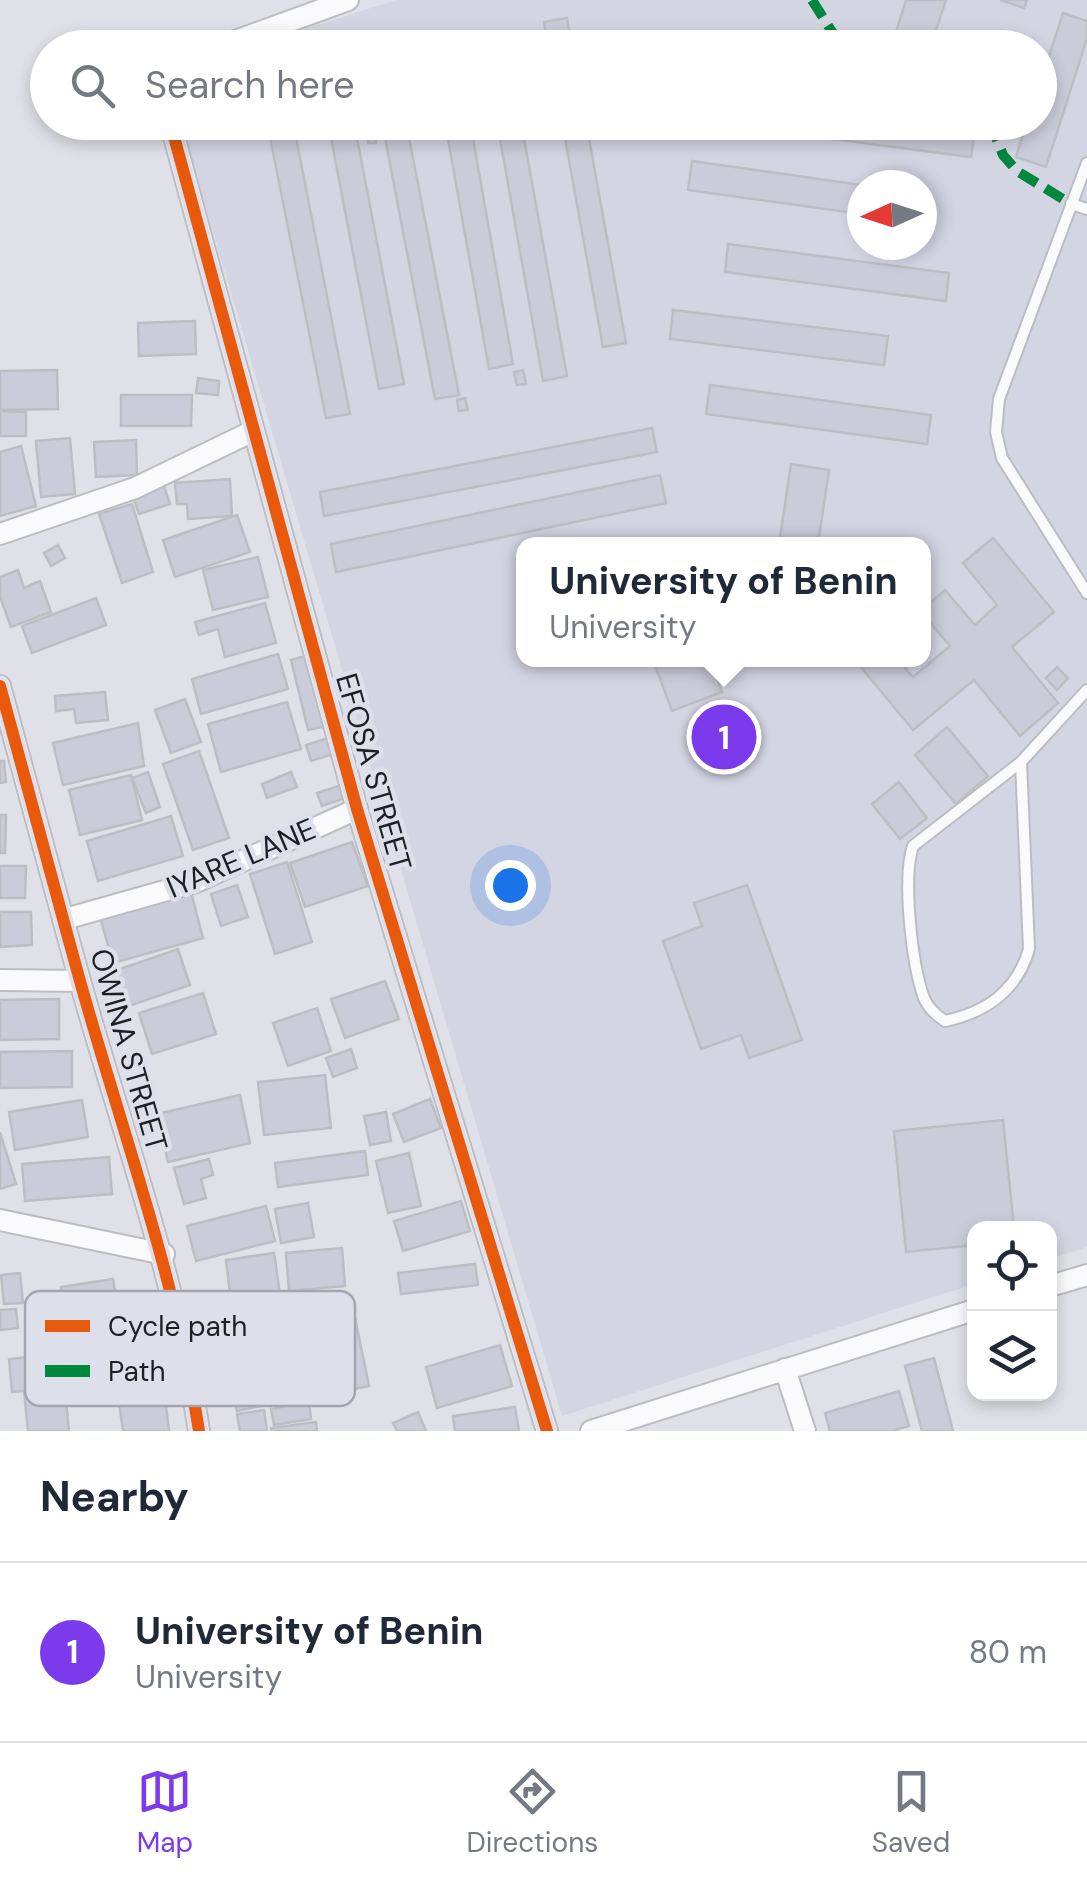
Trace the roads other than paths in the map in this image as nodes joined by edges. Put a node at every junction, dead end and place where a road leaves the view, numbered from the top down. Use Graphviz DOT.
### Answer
graph roads {
  1 [pos="348,0"];
  2 [pos="266,30"];
  3 [pos="175,140"];
  4 [pos="1087,163"];
  5 [pos="1070,204"];
  6 [pos="1087,209"];
  7 [pos="254,432"];
  8 [pos="0,534"];
  9 [pos="1087,593"];
  10 [pos="0,686"];
  11 [pos="1087,690"];
  12 [pos="8,744"];
  13 [pos="1021,762"];
  14 [pos="356,809"];
  15 [pos="65,919"];
  16 [pos="0,980"];
  17 [pos="80,980"];
  18 [pos="0,1220"];
  19 [pos="164,1254"];
  20 [pos="1087,1274"];
  21 [pos="1057,1284"];
  22 [pos="173,1291"];
  23 [pos="971,1311"];
  24 [pos="785,1369"];
  25 [pos="194,1406"];
  26 [pos="198,1431"];
  27 [pos="547,1431"];
  28 [pos="591,1431"];
  29 [pos="805,1431"];
  1 -- 2 [label="street"];
  3 -- 7 [label="street, EFOSA STREET"];
  4 -- 5 [label="lane"];
  5 -- 6 [label="lane"];
  5 -- 9 [label="lane"];
  7 -- 8 [label="street"];
  7 -- 14 [label="street, EFOSA STREET"];
  10 -- 12 [label="street, OWINA STREET"];
  11 -- 13 [label="lane"];
  12 -- 15 [label="street, OWINA STREET"];
  13 -- 13 [label="lane"];
  14 -- 15 [label="street, IYARE LANE"];
  14 -- 27 [label="street, EFOSA STREET"];
  15 -- 17 [label="street, OWINA STREET"];
  16 -- 17 [label="street"];
  17 -- 19 [label="street, OWINA STREET"];
  18 -- 19 [label="street"];
  19 -- 22 [label="street, OWINA STREET"];
  20 -- 21 [label="street"];
  23 -- 24 [label="street"];
  24 -- 28 [label="street"];
  24 -- 29 [label="street"];
  25 -- 26 [label="street, OWINA STREET"];
}
